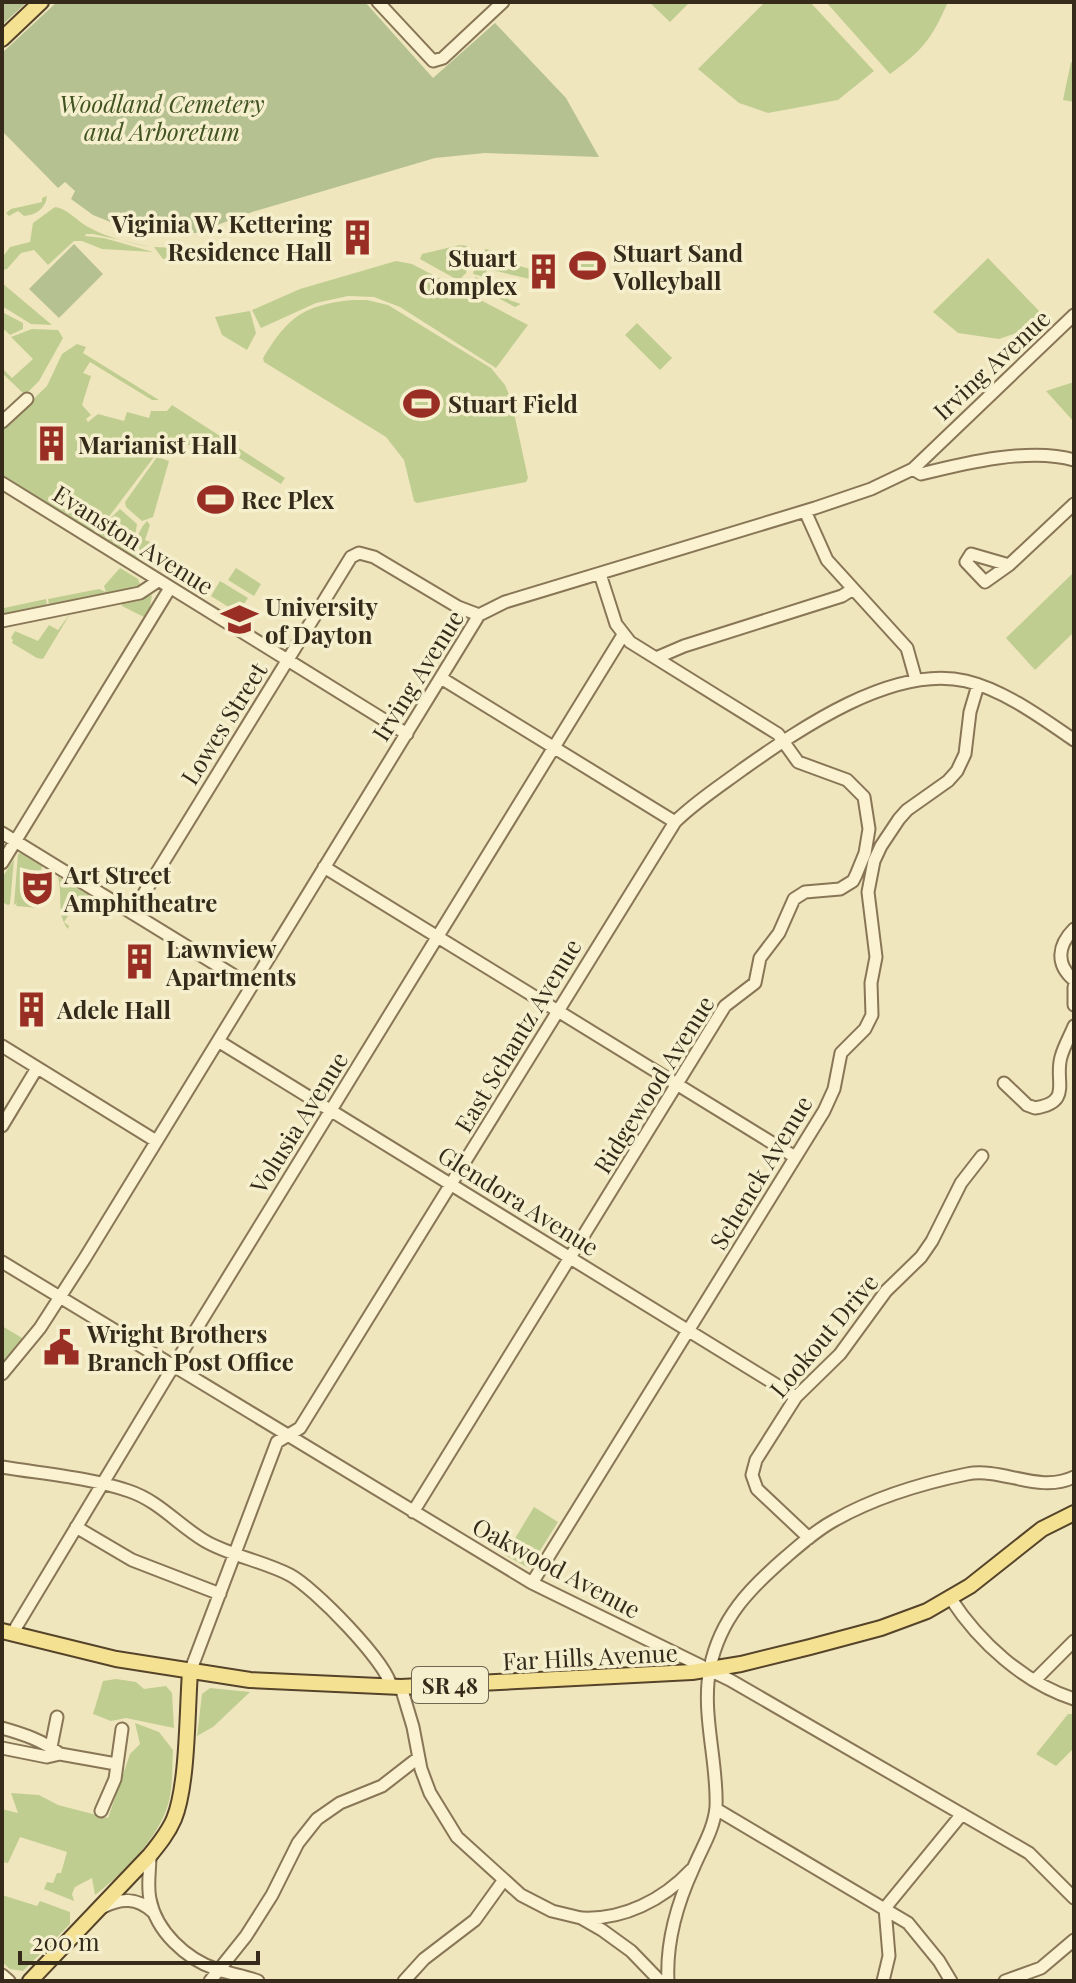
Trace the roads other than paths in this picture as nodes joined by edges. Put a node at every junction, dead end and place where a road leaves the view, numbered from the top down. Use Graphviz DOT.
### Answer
graph roads {
  1 [pos="41,2"];
  2 [pos="378,2"];
  3 [pos="496,4"];
  4 [pos="2,39"];
  5 [pos="1074,315"];
  6 [pos="27,399"];
  7 [pos="2,422"];
  8 [pos="947,435"];
  9 [pos="1074,460"];
  10 [pos="952,467"];
  11 [pos="913,469"];
  12 [pos="2,483"];
  13 [pos="1074,504"];
  14 [pos="805,511"];
  15 [pos="1009,565"];
  16 [pos="600,574"];
  17 [pos="158,581"];
  18 [pos="170,588"];
  19 [pos="853,589"];
  20 [pos="479,615"];
  21 [pos="2,621"];
  22 [pos="623,635"];
  23 [pos="656,658"];
  24 [pos="287,660"];
  25 [pos="441,678"];
  26 [pos="916,680"];
  27 [pos="978,685"];
  28 [pos="407,734"];
  29 [pos="1074,740"];
  30 [pos="784,741"];
  31 [pos="555,746"];
  32 [pos="675,822"];
  33 [pos="2,833"];
  34 [pos="15,841"];
  35 [pos="2,863"];
  36 [pos="324,867"];
  37 [pos="870,876"];
  38 [pos="853,881"];
  39 [pos="132,913"];
  40 [pos="1074,929"];
  41 [pos="438,937"];
  42 [pos="1074,980"];
  43 [pos="251,986"];
  44 [pos="1074,987"];
  45 [pos="1074,1005"];
  46 [pos="558,1011"];
  47 [pos="1074,1026"];
  48 [pos="218,1041"];
  49 [pos="2,1046"];
  50 [pos="37,1068"];
  51 [pos="1004,1083"];
  52 [pos="677,1085"];
  53 [pos="331,1111"];
  54 [pos="2,1126"];
  55 [pos="156,1141"];
  56 [pos="982,1156"];
  57 [pos="795,1157"];
  58 [pos="452,1185"];
  59 [pos="571,1258"];
  60 [pos="2,1262"];
  61 [pos="59,1297"];
  62 [pos="689,1331"];
  63 [pos="173,1367"];
  64 [pos="2,1374"];
  65 [pos="796,1397"];
  66 [pos="288,1435"];
  67 [pos="2,1467"];
  68 [pos="1074,1477"];
  69 [pos="103,1484"];
  70 [pos="413,1512"];
  71 [pos="1074,1513"];
  72 [pos="76,1527"];
  73 [pos="809,1538"];
  74 [pos="234,1553"];
  75 [pos="532,1583"];
  76 [pos="220,1594"];
  77 [pos="951,1599"];
  78 [pos="5,1635"];
  79 [pos="1074,1641"];
  80 [pos="710,1669"];
  81 [pos="190,1672"];
  82 [pos="1035,1680"];
  83 [pos="396,1687"];
  84 [pos="1074,1699"];
  85 [pos="57,1717"];
  86 [pos="2,1728"];
  87 [pos="122,1729"];
  88 [pos="2,1748"];
  89 [pos="56,1750"];
  90 [pos="418,1758"];
  91 [pos="116,1764"];
  92 [pos="716,1809"];
  93 [pos="101,1811"];
  94 [pos="962,1814"];
  95 [pos="150,1855"];
  96 [pos="694,1866"];
  97 [pos="503,1881"];
  98 [pos="1074,1898"];
  99 [pos="885,1908"];
  100 [pos="95,1913"];
  101 [pos="155,1915"];
  102 [pos="581,1918"];
  103 [pos="1074,1940"];
  104 [pos="219,1971"];
  105 [pos="2,1975"];
  106 [pos="9,1981"];
  107 [pos="30,1981"];
  108 [pos="210,1981"];
  109 [pos="258,1981"];
  110 [pos="404,1981"];
  111 [pos="660,1981"];
  112 [pos="668,1981"];
  113 [pos="883,1981"];
  114 [pos="951,1981"];
  115 [pos="1005,1981"];
  1 -- 4 [label="main road"];
  2 -- 3 [label="street"];
  5 -- 8 [label="street, Irving Avenue"];
  6 -- 7 [label="street"];
  8 -- 10 [label="street"];
  8 -- 11 [label="street, Irving Avenue"];
  9 -- 10 [label="street"];
  10 -- 11 [label="street"];
  11 -- 14 [label="street, Irving Avenue"];
  12 -- 17 [label="street, Evanston Avenue"];
  13 -- 15 [label="street"];
  14 -- 16 [label="street, Irving Avenue"];
  14 -- 19 [label="street"];
  16 -- 20 [label="street, Irving Avenue"];
  16 -- 22 [label="street"];
  17 -- 18 [label="street, Evanston Avenue"];
  17 -- 21 [label="street"];
  18 -- 24 [label="street, Evanston Avenue"];
  18 -- 34 [label="street"];
  19 -- 23 [label="street"];
  19 -- 26 [label="street"];
  20 -- 24 [label="street, Lowes Street"];
  20 -- 25 [label="street, Irving Avenue"];
  22 -- 23 [label="street"];
  22 -- 31 [label="street, Volusia Avenue"];
  23 -- 30 [label="street"];
  24 -- 28 [label="street, Evanston Avenue"];
  24 -- 39 [label="street, Lowes Street"];
  25 -- 28 [label="street, Irving Avenue"];
  25 -- 31 [label="street"];
  26 -- 27 [label="street, East Schantz Avenue"];
  26 -- 30 [label="street, East Schantz Avenue"];
  27 -- 29 [label="street, East Schantz Avenue"];
  27 -- 37 [label="street, Schenck Avenue"];
  28 -- 36 [label="street, Irving Avenue"];
  30 -- 32 [label="street, East Schantz Avenue"];
  30 -- 38 [label="street"];
  31 -- 32 [label="street"];
  31 -- 41 [label="street, Volusia Avenue"];
  32 -- 46 [label="street, East Schantz Avenue"];
  33 -- 34 [label="street"];
  34 -- 35 [label="street"];
  34 -- 39 [label="street"];
  36 -- 41 [label="street"];
  36 -- 43 [label="street, Irving Avenue"];
  37 -- 38 [label="street, Ridgewood Avenue"];
  37 -- 57 [label="street, Schenck Avenue"];
  38 -- 52 [label="street, Ridgewood Avenue"];
  39 -- 43 [label="street"];
  40 -- 42 [label="street"];
  41 -- 46 [label="street"];
  41 -- 53 [label="street, Volusia Avenue"];
  43 -- 48 [label="street, Irving Avenue"];
  44 -- 45 [label="street"];
  46 -- 52 [label="street"];
  46 -- 58 [label="street, East Schantz Avenue"];
  47 -- 51 [label="street"];
  48 -- 53 [label="street, Glendora Avenue"];
  48 -- 55 [label="street, Irving Avenue"];
  49 -- 50 [label="street"];
  50 -- 54 [label="street"];
  50 -- 55 [label="street"];
  52 -- 57 [label="street"];
  52 -- 59 [label="street, Ridgewood Avenue"];
  53 -- 58 [label="street, Glendora Avenue"];
  53 -- 63 [label="street, Volusia Avenue"];
  55 -- 61 [label="street, Irving Avenue"];
  56 -- 65 [label="street, Lookout Drive"];
  57 -- 62 [label="street, Schenck Avenue"];
  58 -- 59 [label="street, Glendora Avenue"];
  58 -- 66 [label="street, East Schantz Avenue"];
  59 -- 62 [label="street, Glendora Avenue"];
  59 -- 70 [label="street, Ridgewood Avenue"];
  60 -- 61 [label="street, Oakwood Avenue"];
  61 -- 63 [label="street, Oakwood Avenue"];
  61 -- 64 [label="street, Irving Avenue"];
  62 -- 65 [label="street, Glendora Avenue"];
  62 -- 75 [label="street, Schenck Avenue"];
  63 -- 66 [label="street, Oakwood Avenue"];
  63 -- 69 [label="street, Volusia Avenue"];
  65 -- 73 [label="street, Lookout Drive"];
  66 -- 70 [label="street, Oakwood Avenue"];
  66 -- 74 [label="street, East Schantz Avenue"];
  67 -- 69 [label="street"];
  68 -- 73 [label="street"];
  69 -- 72 [label="street, Volusia Avenue"];
  69 -- 74 [label="street"];
  70 -- 75 [label="street, Oakwood Avenue"];
  71 -- 77 [label="main road, Far Hills Avenue / SR 48"];
  72 -- 76 [label="street"];
  72 -- 78 [label="street, Volusia Avenue"];
  73 -- 80 [label="street"];
  74 -- 76 [label="street, East Schantz Avenue"];
  74 -- 83 [label="street"];
  75 -- 80 [label="street, Oakwood Avenue"];
  76 -- 81 [label="street, East Schantz Avenue"];
  77 -- 80 [label="main road, Far Hills Avenue / SR 48"];
  77 -- 82 [label="street"];
  78 -- 81 [label="main road, Far Hills Avenue / SR 48"];
  79 -- 82 [label="street"];
  80 -- 83 [label="main road, Far Hills Avenue / SR 48"];
  80 -- 92 [label="street"];
  80 -- 94 [label="street, Oakwood Avenue"];
  81 -- 83 [label="main road, Far Hills Avenue / SR 48"];
  81 -- 95 [label="main road"];
  82 -- 84 [label="street"];
  83 -- 90 [label="street"];
  85 -- 89 [label="street"];
  86 -- 89 [label="street"];
  87 -- 91 [label="street"];
  88 -- 89 [label="street"];
  89 -- 91 [label="street"];
  90 -- 97 [label="street"];
  90 -- 104 [label="street"];
  91 -- 93 [label="street"];
  92 -- 96 [label="street"];
  92 -- 99 [label="street"];
  94 -- 98 [label="street, Oakwood Avenue"];
  94 -- 99 [label="street"];
  95 -- 100 [label="main road"];
  95 -- 101 [label="street"];
  96 -- 102 [label="street"];
  96 -- 112 [label="street"];
  97 -- 102 [label="street"];
  97 -- 110 [label="street"];
  99 -- 113 [label="street"];
  99 -- 114 [label="street"];
  100 -- 101 [label="street"];
  100 -- 107 [label="main road"];
  101 -- 104 [label="street"];
  102 -- 111 [label="street"];
  103 -- 115 [label="street"];
  104 -- 108 [label="street"];
  104 -- 109 [label="street"];
  105 -- 106 [label="street"];
}
